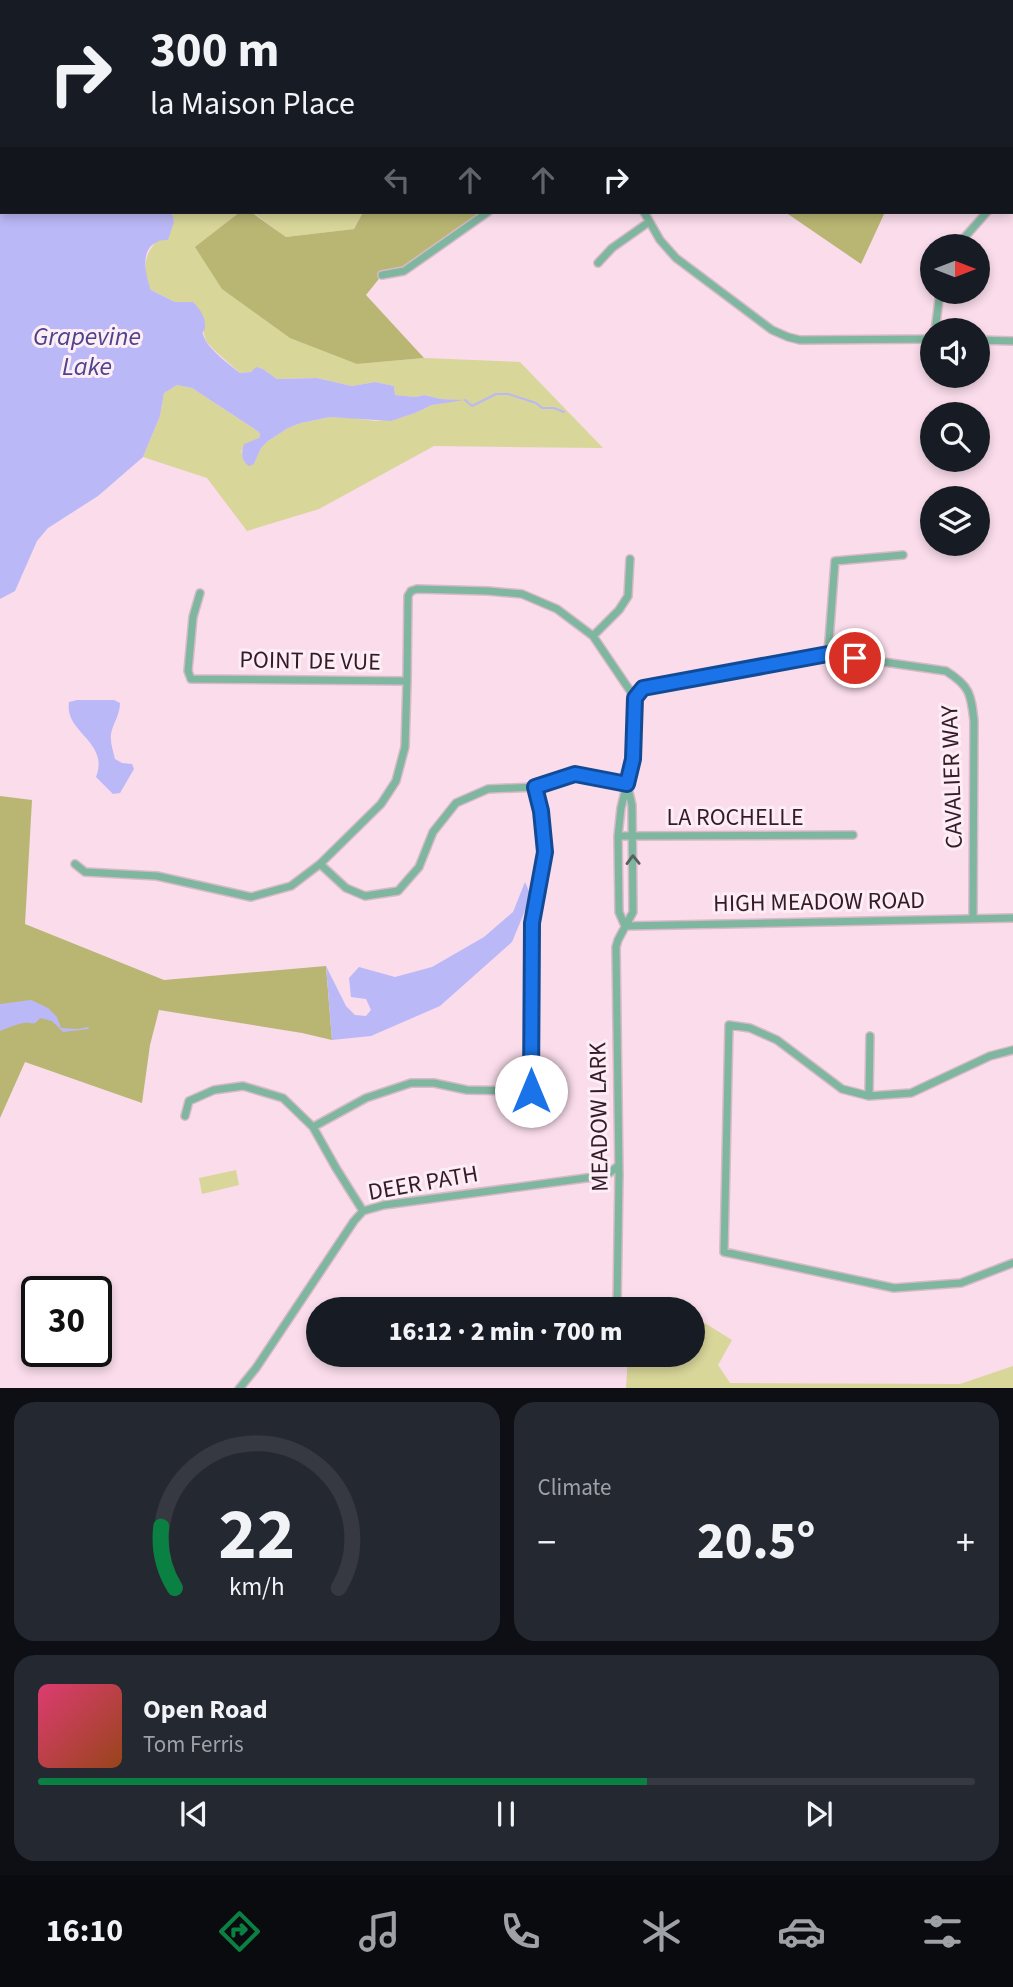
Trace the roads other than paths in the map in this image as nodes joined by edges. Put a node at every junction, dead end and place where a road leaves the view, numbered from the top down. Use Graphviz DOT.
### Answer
graph roads {
  1 [pos="485,214"];
  2 [pos="645,214"];
  3 [pos="985,214"];
  4 [pos="649,222"];
  5 [pos="968,234"];
  6 [pos="598,262"];
  7 [pos="382,275"];
  8 [pos="920,339"];
  9 [pos="990,340"];
  10 [pos="1013,341"];
  11 [pos="903,555"];
  12 [pos="630,559"];
  13 [pos="200,593"];
  14 [pos="593,636"];
  15 [pos="828,654"];
  16 [pos="407,681"];
  17 [pos="635,698"];
  18 [pos="627,784"];
  19 [pos="535,787"];
  20 [pos="853,835"];
  21 [pos="618,836"];
  22 [pos="633,836"];
  23 [pos="75,864"];
  24 [pos="320,864"];
  25 [pos="973,918"];
  26 [pos="1013,918"];
  27 [pos="625,926"];
  28 [pos="870,1036"];
  29 [pos="1013,1050"];
  30 [pos="869,1096"];
  31 [pos="185,1116"];
  32 [pos="313,1127"];
  33 [pos="618,1166"];
  34 [pos="363,1211"];
  35 [pos="1013,1263"];
  36 [pos="617,1297"];
  37 [pos="239,1388"];
  1 -- 7 [label="street"];
  2 -- 4 [label="street"];
  3 -- 5 [label="street"];
  4 -- 6 [label="street"];
  4 -- 8 [label="street"];
  9 -- 10 [label="street"];
  11 -- 15 [label="street"];
  12 -- 14 [label="street"];
  13 -- 16 [label="street, POINT DE VUE"];
  14 -- 16 [label="street, POINT DE VUE"];
  14 -- 17 [label="street, POINT DE VUE"];
  15 -- 17 [label="street, CAVALIER WAY"];
  15 -- 25 [label="street, CAVALIER WAY"];
  16 -- 24 [label="street"];
  17 -- 18 [label="street"];
  18 -- 19 [label="street"];
  18 -- 21 [label="street"];
  18 -- 22 [label="street, MEADOW LARK"];
  19 -- 24 [label="street"];
  19 -- 32 [label="street"];
  20 -- 22 [label="street, LA ROCHELLE"];
  21 -- 22 [label="street, LA ROCHELLE"];
  21 -- 27 [label="street"];
  27 -- 22 [label="street, MEADOW LARK, one-way"];
  23 -- 24 [label="street"];
  25 -- 26 [label="street, HIGH MEADOW ROAD"];
  25 -- 27 [label="street, HIGH MEADOW ROAD"];
  27 -- 33 [label="street, MEADOW LARK"];
  28 -- 30 [label="street"];
  29 -- 30 [label="street"];
  30 -- 35 [label="street"];
  31 -- 32 [label="street"];
  32 -- 34 [label="street"];
  33 -- 34 [label="street, DEER PATH"];
  33 -- 36 [label="street, MEADOW LARK"];
  34 -- 37 [label="street, DEER PATH"];
}
